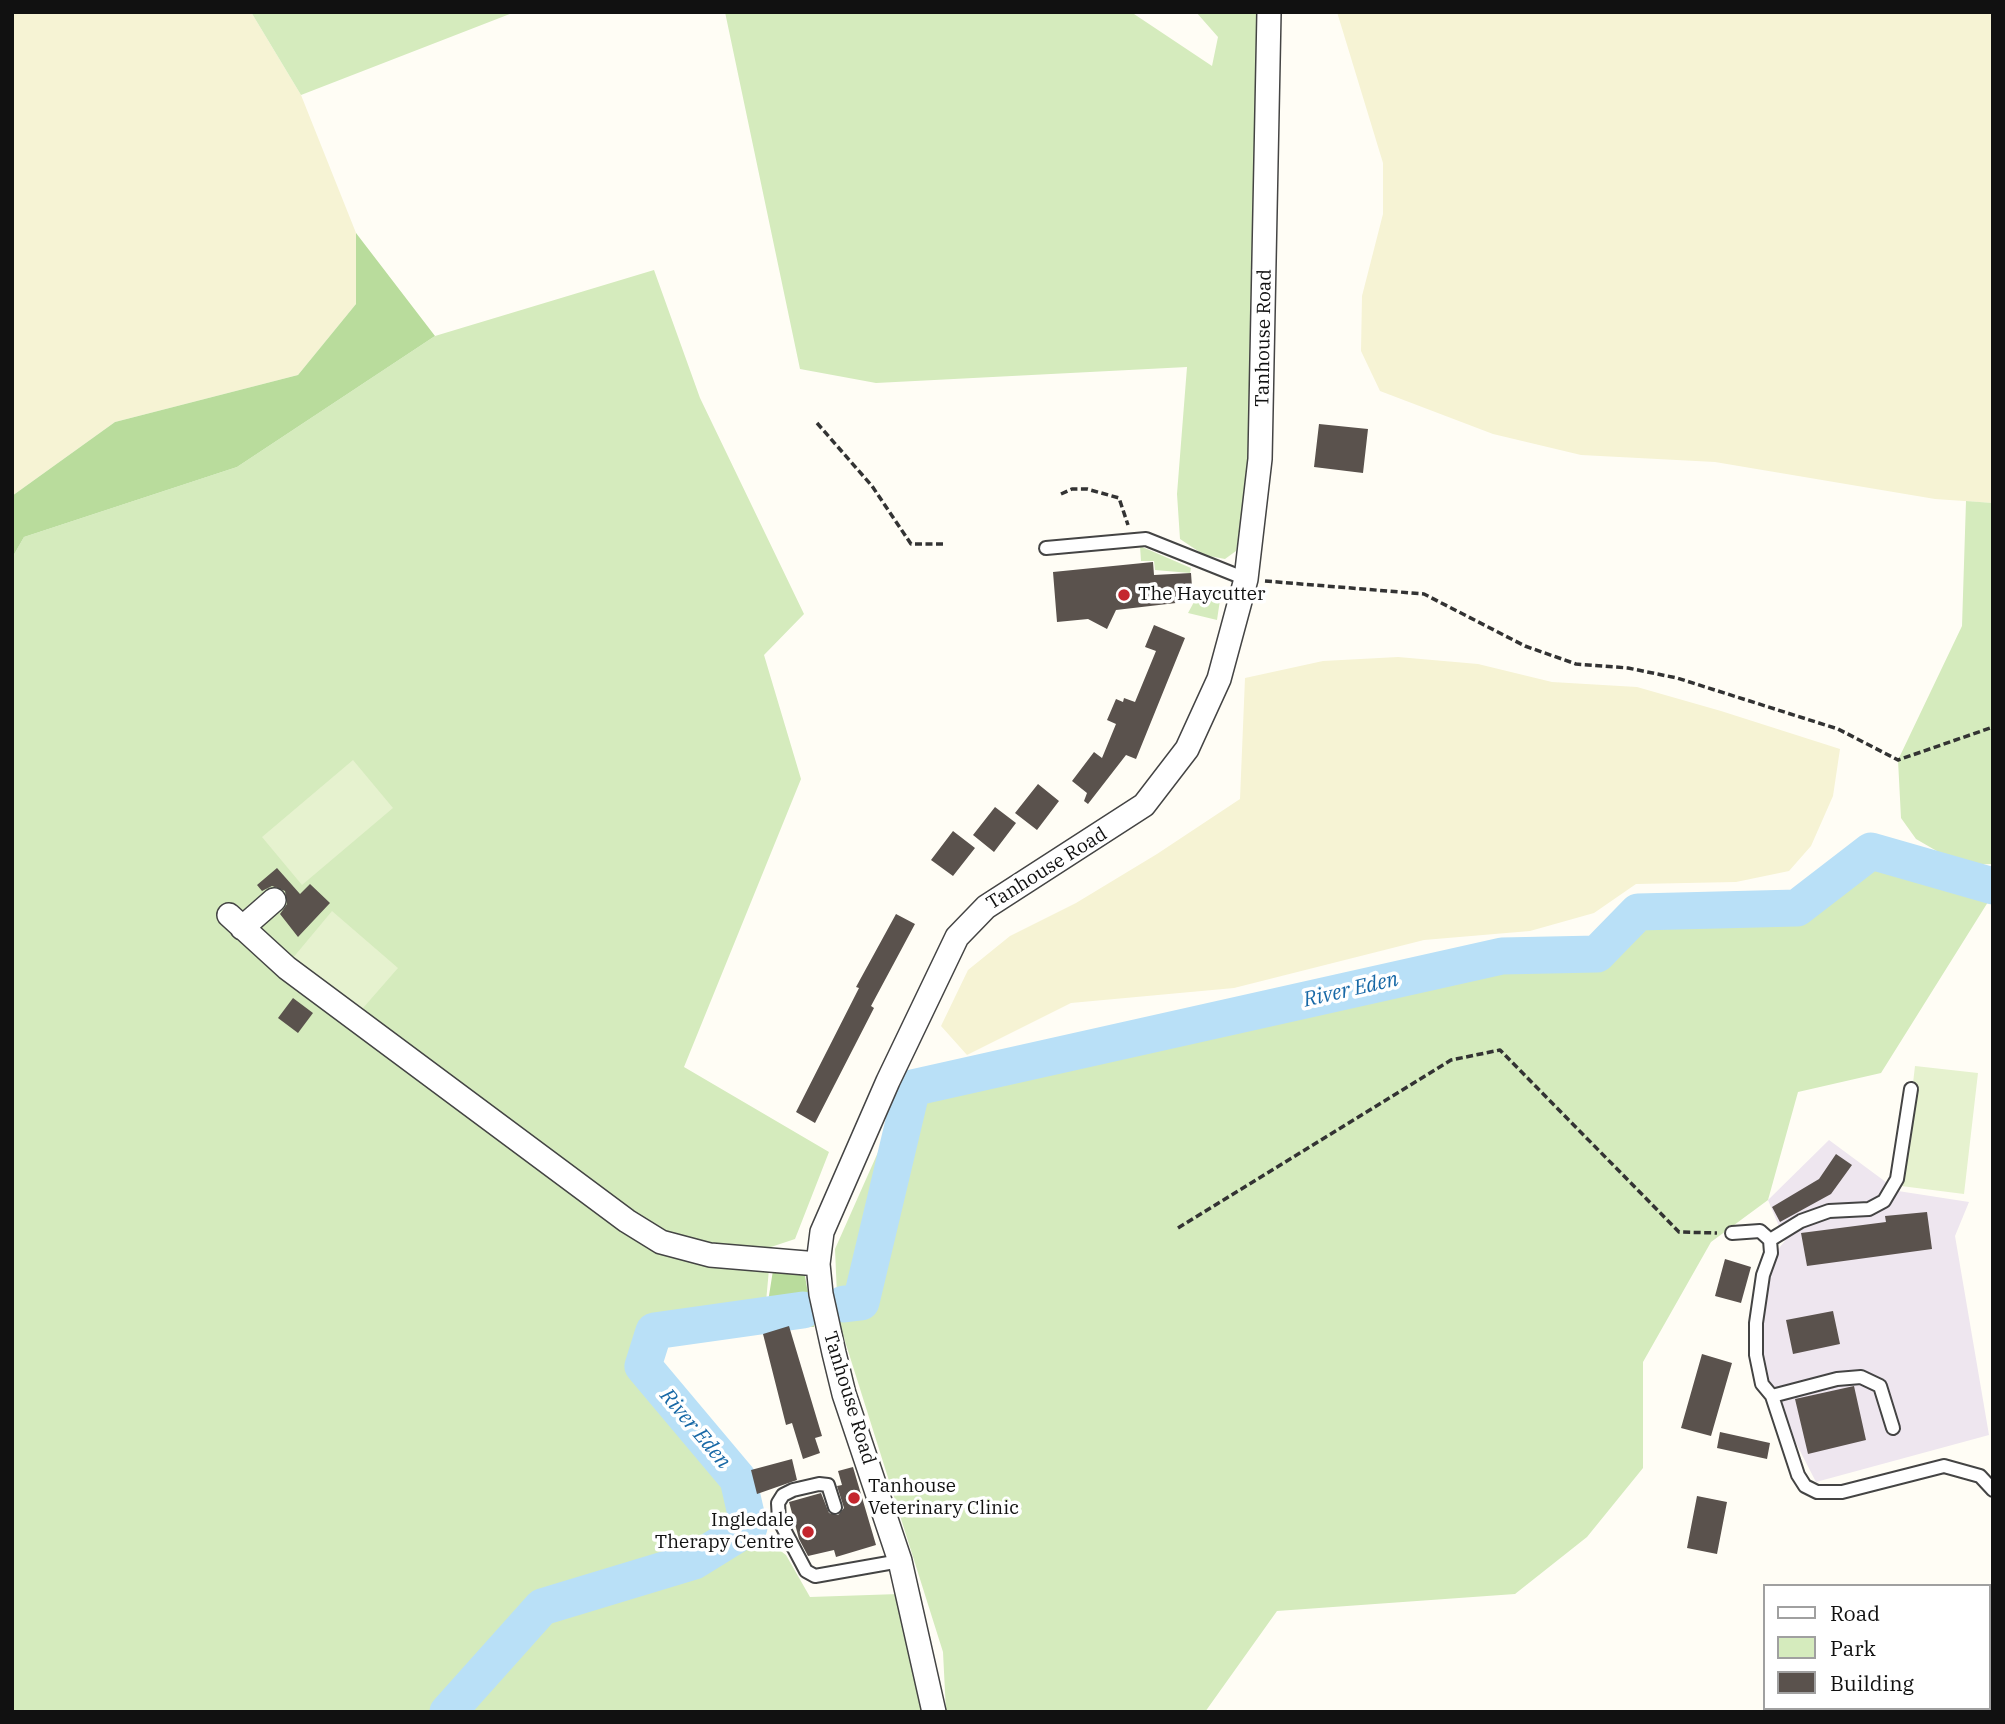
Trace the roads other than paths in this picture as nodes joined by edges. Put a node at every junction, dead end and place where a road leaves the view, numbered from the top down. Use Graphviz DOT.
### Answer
graph roads {
  1 [pos="1269,12"];
  2 [pos="1046,548"];
  3 [pos="1245,578"];
  4 [pos="274,900"];
  5 [pos="1911,1089"];
  6 [pos="1732,1233"];
  7 [pos="1770,1240"];
  8 [pos="818,1264"];
  9 [pos="1772,1396"];
  10 [pos="1893,1428"];
  11 [pos="1993,1490"];
  12 [pos="835,1507"];
  13 [pos="900,1561"];
  14 [pos="934,1712"];
  1 -- 3 [label="street, Tanhouse Road"];
  2 -- 3 [label="lane"];
  3 -- 8 [label="street, Tanhouse Road"];
  4 -- 8 [label="street"];
  5 -- 7 [label="lane"];
  6 -- 7 [label="lane"];
  7 -- 9 [label="lane"];
  8 -- 13 [label="street, Tanhouse Road"];
  9 -- 10 [label="lane"];
  9 -- 11 [label="lane"];
  12 -- 13 [label="lane"];
  13 -- 14 [label="street, Tanhouse Road"];
}
